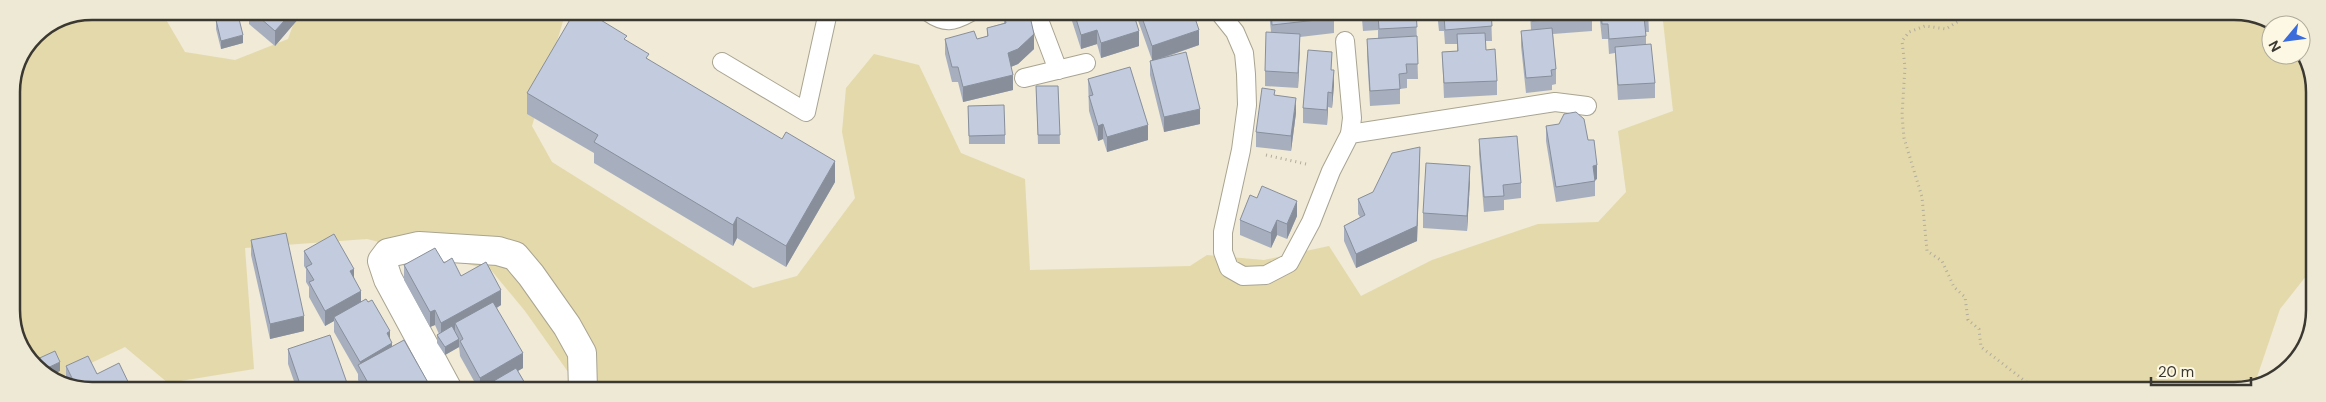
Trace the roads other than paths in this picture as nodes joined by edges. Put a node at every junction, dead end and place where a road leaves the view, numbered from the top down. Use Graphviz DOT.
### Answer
graph roads {
  1 [pos="826,20"];
  2 [pos="1039,20"];
  3 [pos="1226,20"];
  4 [pos="1345,41"];
  5 [pos="722,62"];
  6 [pos="1086,63"];
  7 [pos="1058,70"];
  8 [pos="1024,78"];
  9 [pos="1587,106"];
  10 [pos="1350,134"];
  11 [pos="444,382"];
  12 [pos="583,382"];
  1 -- 5 [label="lane"];
  2 -- 7 [label="lane"];
  3 -- 10 [label="lane"];
  4 -- 10 [label="lane"];
  6 -- 7 [label="lane"];
  7 -- 8 [label="lane"];
  9 -- 10 [label="lane"];
  11 -- 12 [label="street"];
}
